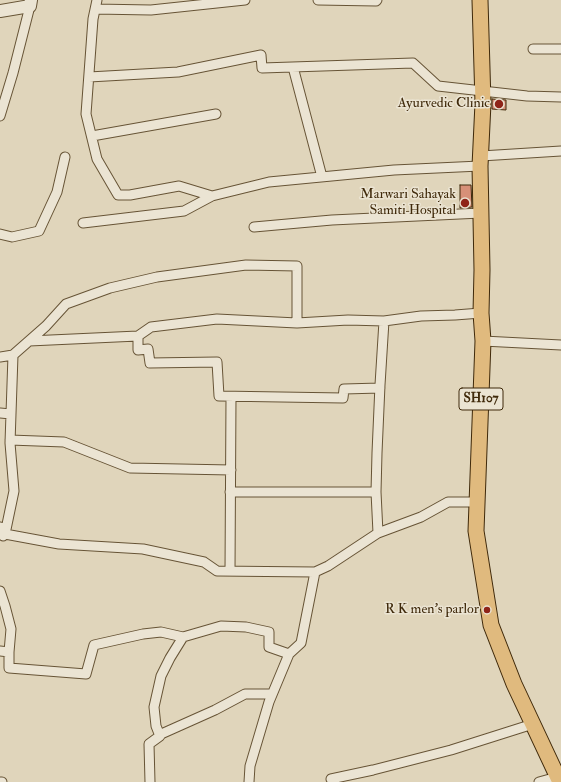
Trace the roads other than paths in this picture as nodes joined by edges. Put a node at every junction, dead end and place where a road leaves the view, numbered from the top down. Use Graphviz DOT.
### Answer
graph roads {
  1 [pos="245,0"];
  2 [pos="318,0"];
  3 [pos="377,0"];
  4 [pos="480,0"];
  5 [pos="30,3"];
  6 [pos="96,4"];
  7 [pos="0,11"];
  8 [pos="533,49"];
  9 [pos="561,49"];
  10 [pos="293,67"];
  11 [pos="89,77"];
  12 [pos="483,91"];
  13 [pos="561,96"];
  14 [pos="216,114"];
  15 [pos="0,116"];
  16 [pos="92,136"];
  17 [pos="561,151"];
  18 [pos="65,157"];
  19 [pos="480,161"];
  20 [pos="322,177"];
  21 [pos="212,196"];
  22 [pos="481,213"];
  23 [pos="83,223"];
  24 [pos="254,227"];
  25 [pos="0,234"];
  26 [pos="481,313"];
  27 [pos="384,321"];
  28 [pos="297,323"];
  29 [pos="138,336"];
  30 [pos="29,341"];
  31 [pos="482,341"];
  32 [pos="561,345"];
  33 [pos="13,355"];
  34 [pos="0,357"];
  35 [pos="380,388"];
  36 [pos="231,396"];
  37 [pos="0,413"];
  38 [pos="11,414"];
  39 [pos="10,440"];
  40 [pos="231,470"];
  41 [pos="230,492"];
  42 [pos="376,492"];
  43 [pos="477,502"];
  44 [pos="2,533"];
  45 [pos="378,533"];
  46 [pos="230,572"];
  47 [pos="315,572"];
  48 [pos="0,592"];
  49 [pos="183,637"];
  50 [pos="5,652"];
  51 [pos="289,654"];
  52 [pos="272,694"];
  53 [pos="533,724"];
  54 [pos="159,735"];
  55 [pos="331,779"];
  56 [pos="559,779"];
  57 [pos="150,782"];
  58 [pos="250,782"];
  59 [pos="539,782"];
  1 -- 6 [label="street"];
  2 -- 3 [label="street"];
  4 -- 12 [label="main road, SH107"];
  5 -- 7 [label="street"];
  5 -- 15 [label="street"];
  6 -- 11 [label="street"];
  8 -- 9 [label="street"];
  10 -- 11 [label="street"];
  10 -- 12 [label="street"];
  10 -- 20 [label="street"];
  11 -- 16 [label="street"];
  12 -- 13 [label="street"];
  12 -- 19 [label="main road, SH107"];
  14 -- 16 [label="street"];
  16 -- 21 [label="street"];
  17 -- 19 [label="street"];
  18 -- 25 [label="street"];
  19 -- 20 [label="street"];
  19 -- 22 [label="main road, SH107"];
  20 -- 21 [label="street"];
  21 -- 23 [label="street"];
  22 -- 24 [label="street"];
  22 -- 26 [label="main road, SH107"];
  26 -- 27 [label="street"];
  26 -- 31 [label="main road, SH107"];
  27 -- 28 [label="street"];
  27 -- 35 [label="street"];
  28 -- 29 [label="street"];
  28 -- 30 [label="street"];
  29 -- 30 [label="street"];
  29 -- 36 [label="street"];
  30 -- 33 [label="street"];
  31 -- 32 [label="street"];
  31 -- 43 [label="main road, SH107"];
  33 -- 34 [label="street"];
  33 -- 38 [label="street"];
  35 -- 36 [label="street"];
  35 -- 42 [label="street"];
  36 -- 40 [label="street"];
  37 -- 38 [label="street"];
  38 -- 39 [label="street"];
  39 -- 40 [label="street"];
  39 -- 44 [label="street"];
  40 -- 41 [label="street"];
  41 -- 42 [label="street"];
  41 -- 46 [label="street"];
  42 -- 45 [label="street"];
  43 -- 45 [label="street"];
  43 -- 53 [label="main road, SH107"];
  44 -- 46 [label="street"];
  45 -- 47 [label="street"];
  46 -- 47 [label="street"];
  47 -- 51 [label="street"];
  48 -- 50 [label="street"];
  49 -- 50 [label="street"];
  49 -- 51 [label="street"];
  49 -- 54 [label="street"];
  51 -- 52 [label="street"];
  52 -- 54 [label="street"];
  52 -- 58 [label="street"];
  53 -- 55 [label="street"];
  53 -- 56 [label="main road, SH107"];
  54 -- 57 [label="street"];
  56 -- 59 [label="street"];
}
